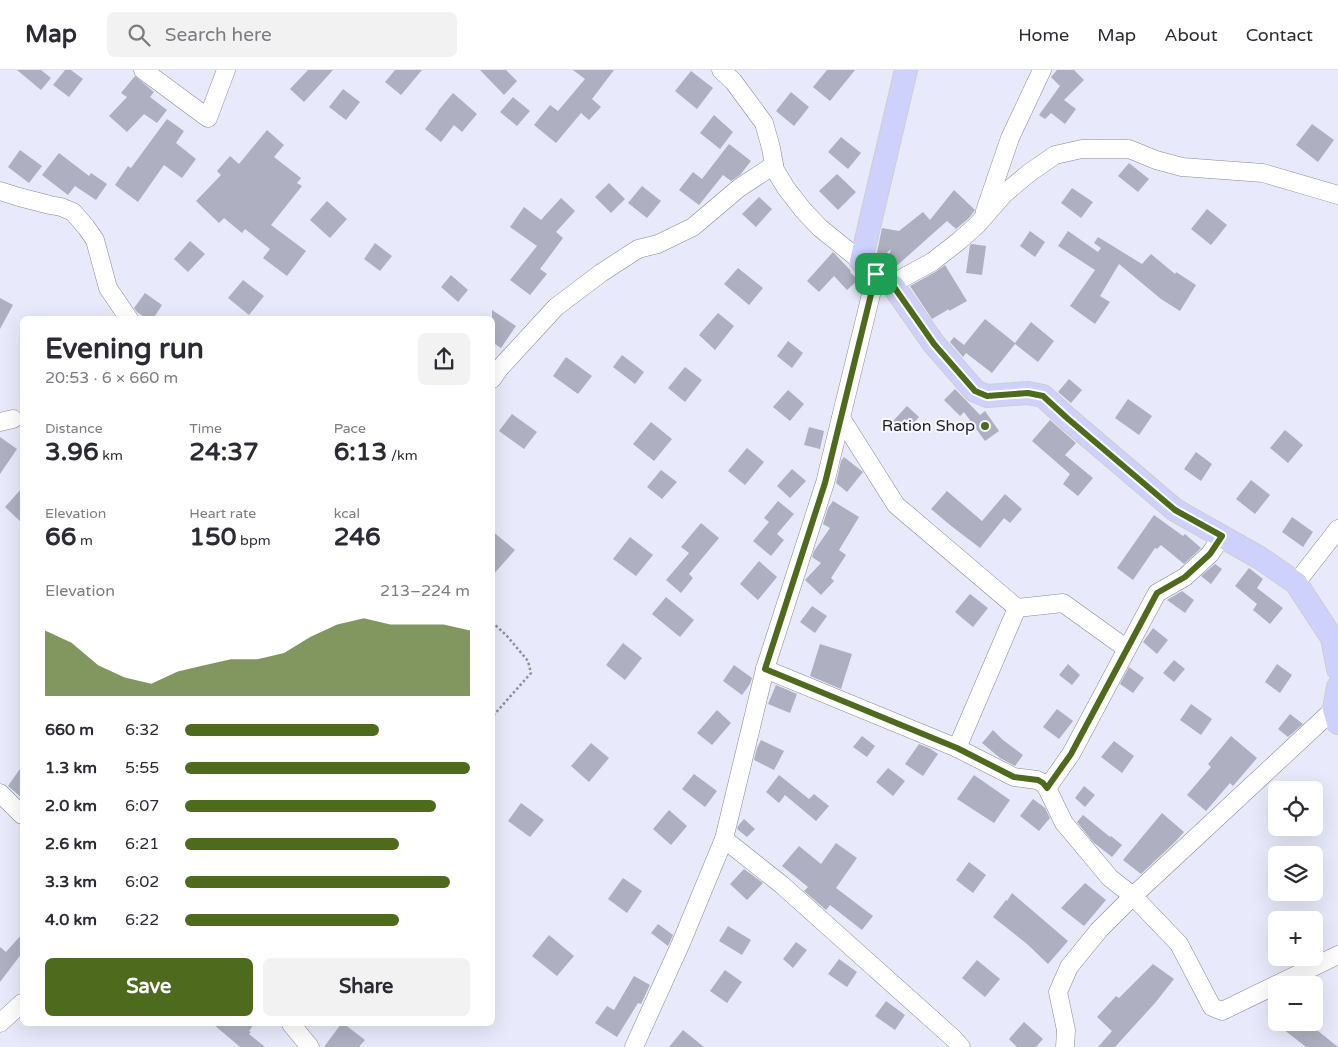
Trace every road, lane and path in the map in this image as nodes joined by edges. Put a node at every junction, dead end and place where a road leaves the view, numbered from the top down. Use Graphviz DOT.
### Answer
graph roads {
  1 [pos="144,70"];
  2 [pos="226,70"];
  3 [pos="721,70"];
  4 [pos="906,70"];
  5 [pos="1042,70"];
  6 [pos="774,165"];
  7 [pos="0,191"];
  8 [pos="1338,195"];
  9 [pos="982,220"];
  10 [pos="875,273"];
  11 [pos="127,316"];
  12 [pos="495,375"];
  13 [pos="841,418"];
  14 [pos="1338,529"];
  15 [pos="1222,536"];
  16 [pos="1296,583"];
  17 [pos="1018,608"];
  18 [pos="495,625"];
  19 [pos="1127,649"];
  20 [pos="765,669"];
  21 [pos="1338,669"];
  22 [pos="1337,706"];
  23 [pos="495,714"];
  24 [pos="957,748"];
  25 [pos="1047,788"];
  26 [pos="0,793"];
  27 [pos="20,813"];
  28 [pos="724,840"];
  29 [pos="1132,896"];
  30 [pos="1338,955"];
  31 [pos="20,1005"];
  32 [pos="0,1024"];
  33 [pos="293,1026"];
  34 [pos="310,1047"];
  35 [pos="634,1047"];
  36 [pos="961,1047"];
  37 [pos="1065,1047"];
  1 -- 2 [label="street"];
  3 -- 6 [label="street"];
  4 -- 10 [label="main road"];
  5 -- 9 [label="street"];
  6 -- 10 [label="street"];
  6 -- 12 [label="street"];
  7 -- 11 [label="street"];
  8 -- 9 [label="street"];
  9 -- 10 [label="street"];
  10 -- 13 [label="street"];
  10 -- 15 [label="main road"];
  13 -- 17 [label="street"];
  13 -- 20 [label="street"];
  14 -- 16 [label="street"];
  15 -- 16 [label="main road"];
  15 -- 19 [label="street"];
  16 -- 21 [label="main road"];
  17 -- 19 [label="street"];
  17 -- 24 [label="street"];
  18 -- 23 [label="path"];
  19 -- 25 [label="street"];
  20 -- 24 [label="street"];
  20 -- 28 [label="street"];
  22 -- 29 [label="street"];
  24 -- 25 [label="street"];
  25 -- 29 [label="street"];
  26 -- 27 [label="street"];
  28 -- 35 [label="street"];
  28 -- 36 [label="street"];
  29 -- 30 [label="street"];
  29 -- 37 [label="street"];
  31 -- 32 [label="street"];
  33 -- 34 [label="street"];
}
